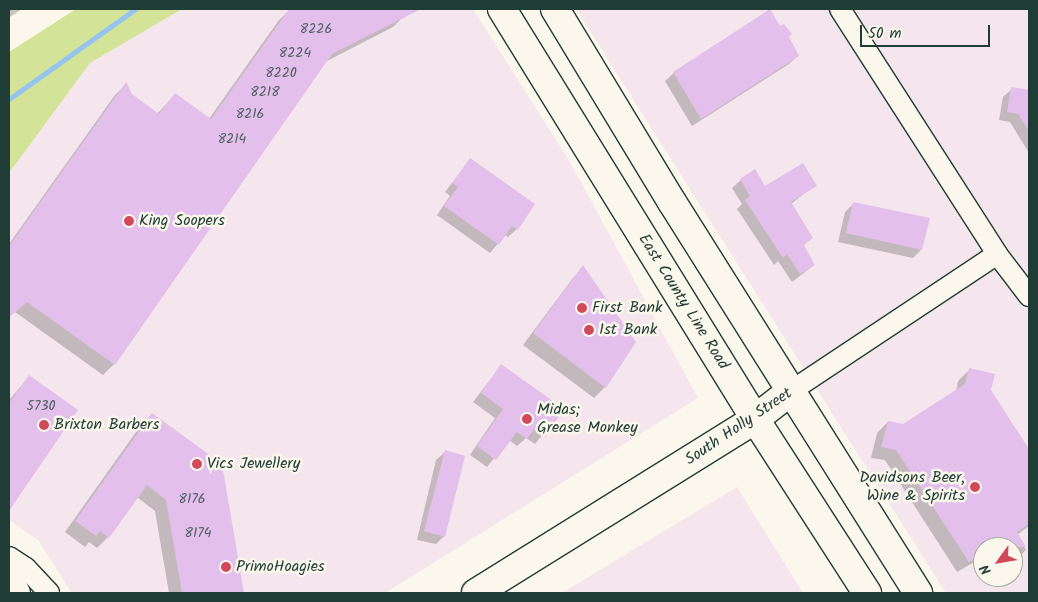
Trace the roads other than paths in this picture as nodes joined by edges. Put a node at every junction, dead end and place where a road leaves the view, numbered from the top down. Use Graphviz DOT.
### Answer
graph roads {
  1 [pos="502,9"];
  2 [pos="555,9"];
  3 [pos="840,9"];
  4 [pos="997,254"];
  5 [pos="1029,296"];
  6 [pos="791,391"];
  7 [pos="756,419"];
  8 [pos="9,557"];
  9 [pos="9,570"];
  10 [pos="20,593"];
  11 [pos="49,593"];
  12 [pos="476,593"];
  13 [pos="867,593"];
  14 [pos="918,593"];
  1 -- 7 [label="main road, East County Line Road"];
  2 -- 6 [label="main road"];
  3 -- 4 [label="street"];
  4 -- 5 [label="street"];
  4 -- 6 [label="street, South Holly Street"];
  6 -- 7 [label="main road, South Holly Street"];
  6 -- 14 [label="main road"];
  7 -- 12 [label="main road, South Holly Street"];
  7 -- 13 [label="main road, East County Line Road"];
  8 -- 11 [label="street"];
  9 -- 10 [label="street"];
}
